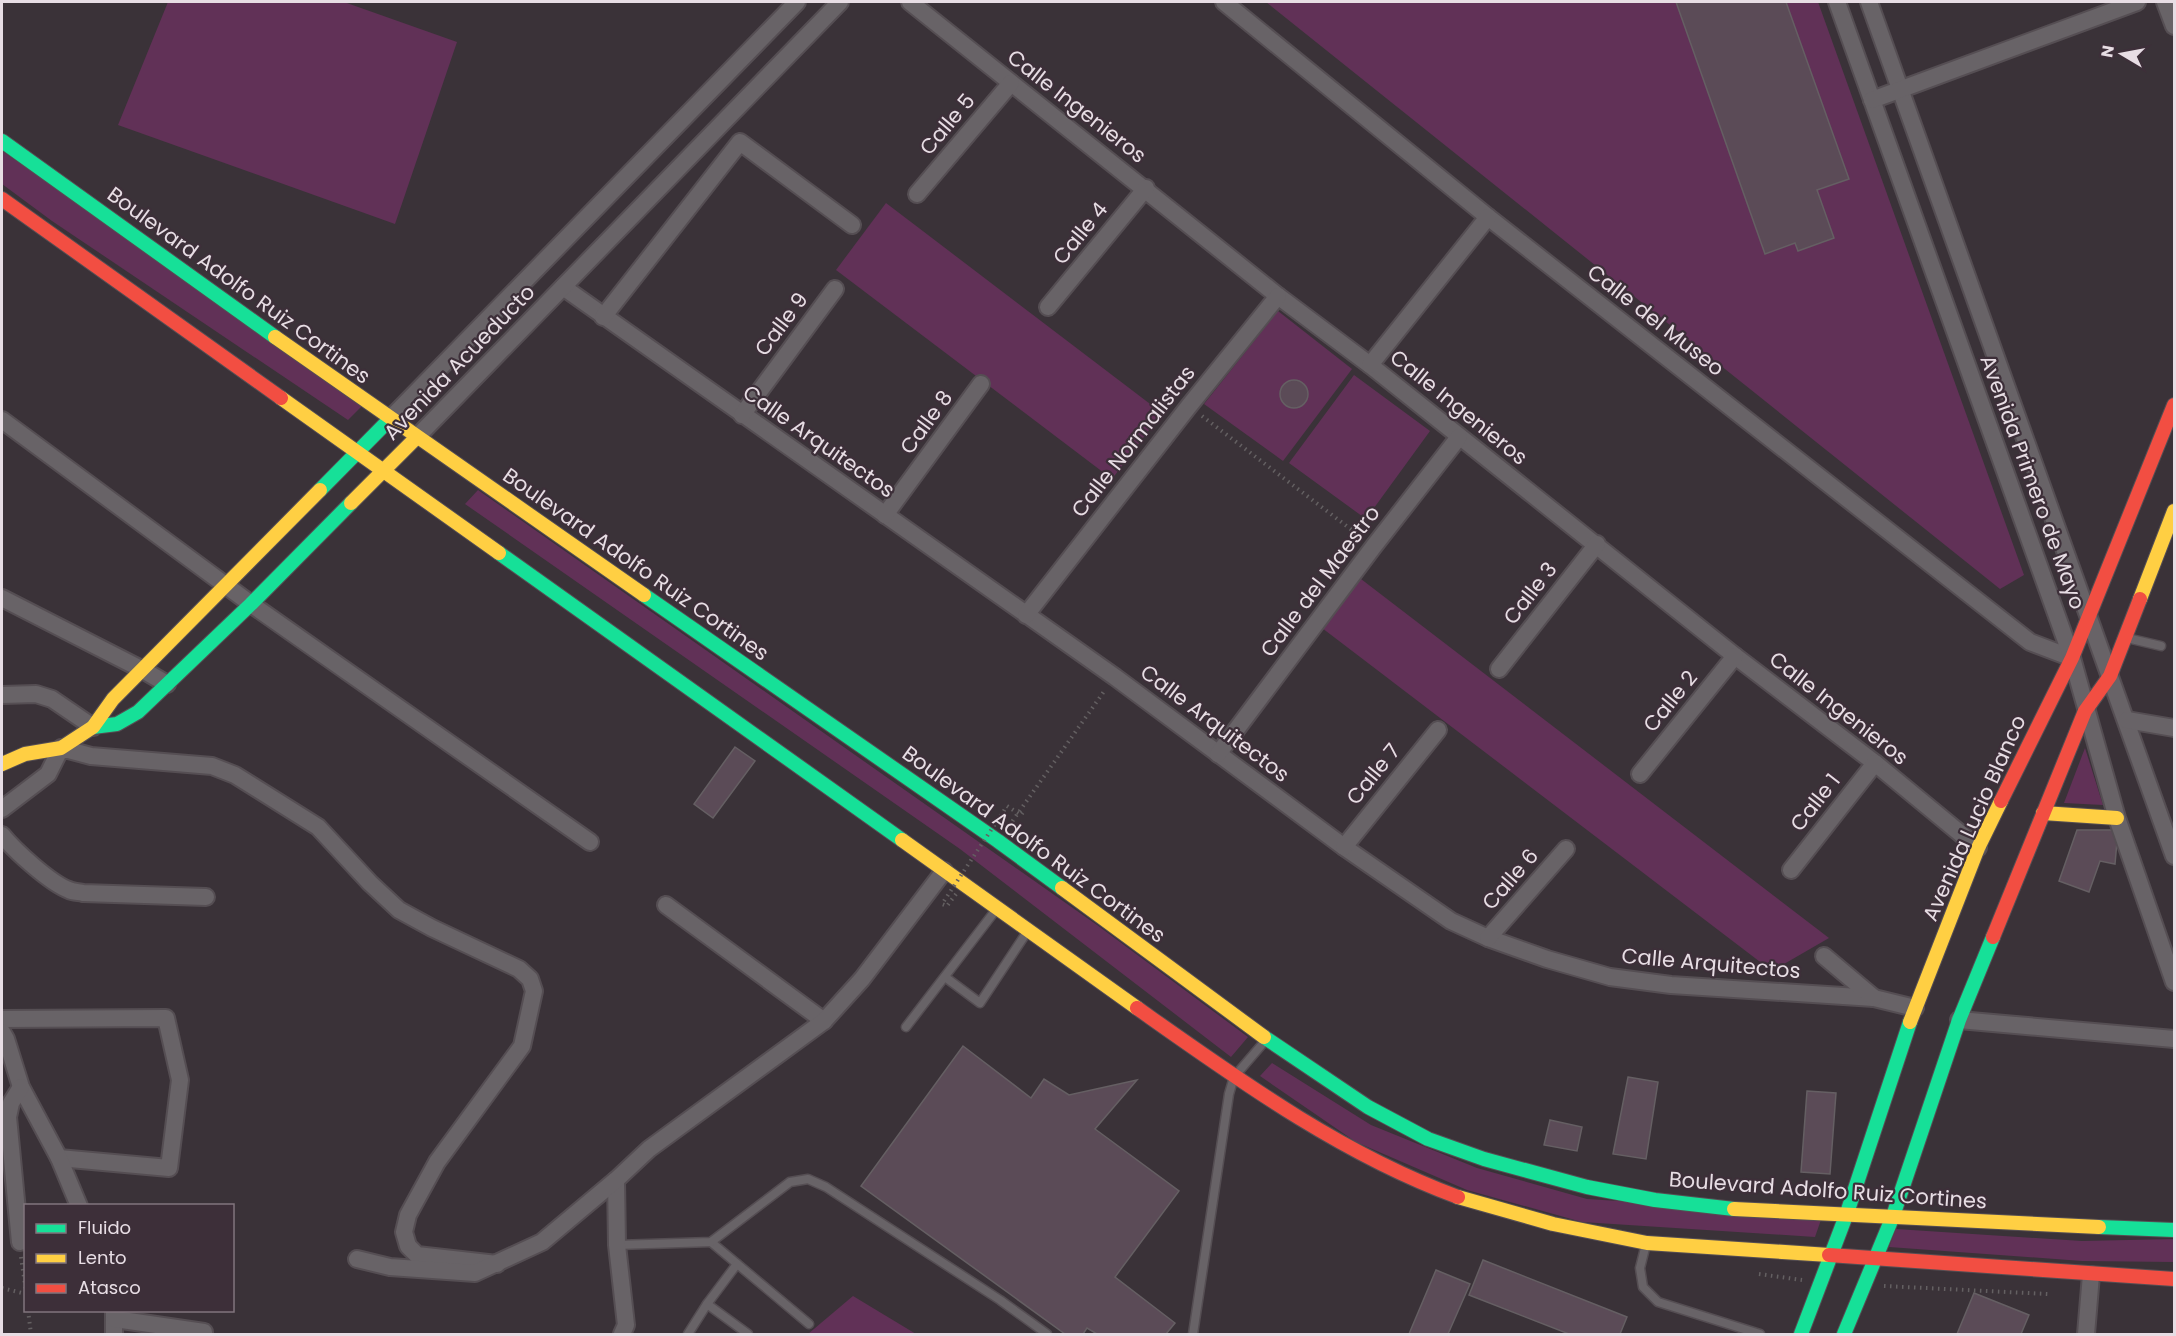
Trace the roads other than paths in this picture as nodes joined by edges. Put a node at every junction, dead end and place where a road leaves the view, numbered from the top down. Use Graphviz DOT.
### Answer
graph roads {
  1 [pos="797,2"];
  2 [pos="840,2"];
  3 [pos="910,2"];
  4 [pos="1224,2"];
  5 [pos="1837,2"];
  6 [pos="1869,2"];
  7 [pos="2137,2"];
  8 [pos="2164,2"];
  9 [pos="2175,26"];
  10 [pos="1011,83"];
  11 [pos="1900,88"];
  12 [pos="1872,100"];
  13 [pos="2,141"];
  14 [pos="1146,189"];
  15 [pos="917,194"];
  16 [pos="2,199"];
  17 [pos="1488,217"];
  18 [pos="852,225"];
  19 [pos="563,287"];
  20 [pos="835,289"];
  21 [pos="1278,296"];
  22 [pos="1048,307"];
  23 [pos="603,317"];
  24 [pos="1370,365"];
  25 [pos="981,384"];
  26 [pos="2175,405"];
  27 [pos="742,415"];
  28 [pos="390,419"];
  29 [pos="2,420"];
  30 [pos="417,437"];
  31 [pos="1460,437"];
  32 [pos="357,452"];
  33 [pos="384,471"];
  34 [pos="2175,511"];
  35 [pos="885,515"];
  36 [pos="1597,544"];
  37 [pos="227,586"];
  38 [pos="2,598"];
  39 [pos="251,604"];
  40 [pos="1026,615"];
  41 [pos="2088,618"];
  42 [pos="2124,638"];
  43 [pos="2161,646"];
  44 [pos="1735,656"];
  45 [pos="2072,658"];
  46 [pos="1498,669"];
  47 [pos="143,670"];
  48 [pos="2110,676"];
  49 [pos="167,684"];
  50 [pos="2,695"];
  51 [pos="2085,711"];
  52 [pos="2127,720"];
  53 [pos="93,728"];
  54 [pos="2175,728"];
  55 [pos="1438,730"];
  56 [pos="61,748"];
  57 [pos="1218,754"];
  58 [pos="1875,763"];
  59 [pos="2,764"];
  60 [pos="1640,774"];
  61 [pos="2,809"];
  62 [pos="2043,813"];
  63 [pos="2117,818"];
  64 [pos="2,835"];
  65 [pos="590,842"];
  66 [pos="1344,847"];
  67 [pos="1978,848"];
  68 [pos="1566,849"];
  69 [pos="2175,855"];
  70 [pos="1791,870"];
  71 [pos="944,871"];
  72 [pos="207,897"];
  73 [pos="666,905"];
  74 [pos="997,909"];
  75 [pos="1028,930"];
  76 [pos="1488,938"];
  77 [pos="1824,956"];
  78 [pos="945,977"];
  79 [pos="2175,982"];
  80 [pos="1874,998"];
  81 [pos="1914,1008"];
  82 [pos="2,1019"];
  83 [pos="1959,1020"];
  84 [pos="824,1021"];
  85 [pos="906,1027"];
  86 [pos="2,1032"];
  87 [pos="1267,1039"];
  88 [pos="2175,1039"];
  89 [pos="1234,1077"];
  90 [pos="21,1087"];
  91 [pos="59,1158"];
  92 [pos="616,1180"];
  93 [pos="78,1204"];
  94 [pos="1847,1213"];
  95 [pos="1893,1216"];
  96 [pos="2175,1230"];
  97 [pos="20,1242"];
  98 [pos="711,1242"];
  99 [pos="1647,1244"];
  100 [pos="617,1245"];
  101 [pos="1831,1256"];
  102 [pos="357,1259"];
  103 [pos="1876,1260"];
  104 [pos="497,1264"];
  105 [pos="737,1264"];
  106 [pos="2091,1275"];
  107 [pos="2175,1279"];
  108 [pos="707,1304"];
  109 [pos="114,1321"];
  110 [pos="809,1324"];
  111 [pos="204,1332"];
  112 [pos="622,1335"];
  113 [pos="688,1335"];
  114 [pos="748,1335"];
  115 [pos="1047,1335"];
  116 [pos="1192,1335"];
  117 [pos="1760,1335"];
  118 [pos="1801,1335"];
  119 [pos="1844,1335"];
  120 [pos="2086,1335"];
  1 -- 28 [label="street, Avenida Acueducto"];
  2 -- 19 [label="street, Avenida Acueducto"];
  3 -- 10 [label="street, Calle Ingenieros"];
  4 -- 17 [label="street, Calle del Museo"];
  5 -- 12 [label="street, Avenida Primero de Mayo"];
  6 -- 11 [label="street, Avenida Primero de Mayo"];
  7 -- 11 [label="street"];
  8 -- 9 [label="street"];
  10 -- 14 [label="street, Calle Ingenieros"];
  10 -- 15 [label="street, Calle 5"];
  11 -- 12 [label="street"];
  11 -- 41 [label="street, Avenida Primero de Mayo"];
  12 -- 45 [label="street, Avenida Primero de Mayo"];
  13 -- 28 [label="main road, Boulevard Adolfo Ruiz Cortines"];
  14 -- 21 [label="street, Calle Ingenieros"];
  14 -- 22 [label="street, Calle 4"];
  16 -- 32 [label="main road"];
  17 -- 24 [label="street"];
  17 -- 45 [label="street, Calle del Museo"];
  18 -- 23 [label="street"];
  19 -- 23 [label="street, Calle Arquitectos"];
  19 -- 30 [label="street, Avenida Acueducto"];
  20 -- 27 [label="street, Calle 9"];
  21 -- 24 [label="street, Calle Ingenieros"];
  21 -- 40 [label="street, Calle Normalistas"];
  23 -- 27 [label="street, Calle Arquitectos"];
  24 -- 31 [label="street, Calle Ingenieros"];
  25 -- 35 [label="street, Calle 8"];
  26 -- 41 [label="main road, Avenida Lucio Blanco"];
  27 -- 35 [label="street, Calle Arquitectos"];
  28 -- 30 [label="main road, Boulevard Adolfo Ruiz Cortines"];
  28 -- 32 [label="main road, Avenida Acueducto"];
  29 -- 37 [label="street"];
  30 -- 33 [label="main road, Avenida Acueducto"];
  30 -- 87 [label="main road, Boulevard Adolfo Ruiz Cortines"];
  31 -- 36 [label="street, Calle Ingenieros"];
  31 -- 57 [label="street, Calle del Maestro"];
  32 -- 33 [label="main road"];
  32 -- 37 [label="main road, Avenida Acueducto"];
  33 -- 39 [label="main road, Avenida Acueducto"];
  33 -- 71 [label="main road"];
  34 -- 42 [label="main road"];
  35 -- 40 [label="street, Calle Arquitectos"];
  36 -- 44 [label="street, Calle Ingenieros"];
  36 -- 46 [label="street, Calle 3"];
  37 -- 39 [label="street"];
  37 -- 47 [label="main road, Avenida Acueducto"];
  38 -- 47 [label="street"];
  39 -- 49 [label="main road, Avenida Acueducto"];
  39 -- 65 [label="street"];
  40 -- 57 [label="street, Calle Arquitectos"];
  41 -- 45 [label="main road, Avenida Lucio Blanco"];
  41 -- 48 [label="street, Avenida Primero de Mayo"];
  42 -- 43 [label="lane"];
  42 -- 48 [label="main road"];
  44 -- 58 [label="street, Calle Ingenieros"];
  44 -- 60 [label="street, Calle 2"];
  45 -- 51 [label="street, Avenida Primero de Mayo"];
  45 -- 67 [label="main road, Avenida Lucio Blanco"];
  47 -- 49 [label="street"];
  47 -- 53 [label="main road, Avenida Acueducto"];
  48 -- 51 [label="main road"];
  48 -- 52 [label="street, Avenida Primero de Mayo"];
  49 -- 53 [label="main road, Avenida Acueducto"];
  50 -- 53 [label="street"];
  51 -- 62 [label="main road"];
  51 -- 63 [label="street, Avenida Primero de Mayo"];
  52 -- 54 [label="street"];
  52 -- 69 [label="street, Avenida Primero de Mayo"];
  53 -- 56 [label="main road, Avenida Acueducto"];
  55 -- 66 [label="street, Calle 7"];
  56 -- 59 [label="main road, Avenida Acueducto"];
  56 -- 61 [label="street"];
  56 -- 104 [label="street"];
  57 -- 66 [label="street, Calle Arquitectos"];
  58 -- 67 [label="street, Calle Ingenieros"];
  58 -- 70 [label="street, Calle 1"];
  62 -- 63 [label="main road"];
  62 -- 83 [label="main road"];
  63 -- 79 [label="street, Avenida Primero de Mayo"];
  64 -- 72 [label="street"];
  66 -- 76 [label="street, Calle Arquitectos"];
  67 -- 81 [label="main road, Avenida Lucio Blanco"];
  68 -- 76 [label="street, Calle 6"];
  71 -- 74 [label="main road"];
  71 -- 84 [label="street"];
  73 -- 84 [label="street"];
  74 -- 75 [label="main road"];
  74 -- 78 [label="lane"];
  75 -- 78 [label="lane"];
  75 -- 89 [label="main road"];
  76 -- 80 [label="street, Calle Arquitectos"];
  77 -- 80 [label="street"];
  78 -- 85 [label="lane"];
  80 -- 81 [label="street, Calle Arquitectos"];
  81 -- 94 [label="main road, Avenida Lucio Blanco"];
  82 -- 91 [label="street"];
  83 -- 88 [label="street"];
  83 -- 95 [label="main road"];
  84 -- 92 [label="street"];
  86 -- 90 [label="street"];
  87 -- 89 [label="lane"];
  87 -- 94 [label="main road, Boulevard Adolfo Ruiz Cortines"];
  89 -- 99 [label="main road"];
  89 -- 116 [label="lane"];
  90 -- 91 [label="street"];
  90 -- 97 [label="street"];
  91 -- 93 [label="street"];
  92 -- 100 [label="street"];
  92 -- 104 [label="street"];
  94 -- 95 [label="main road, Boulevard Adolfo Ruiz Cortines"];
  94 -- 101 [label="main road, Avenida Lucio Blanco"];
  95 -- 96 [label="main road, Boulevard Adolfo Ruiz Cortines"];
  95 -- 103 [label="main road"];
  98 -- 100 [label="lane"];
  98 -- 105 [label="lane"];
  98 -- 115 [label="lane"];
  99 -- 101 [label="main road"];
  99 -- 117 [label="lane"];
  100 -- 112 [label="street"];
  101 -- 103 [label="main road"];
  101 -- 118 [label="main road, Avenida Lucio Blanco"];
  102 -- 104 [label="street"];
  103 -- 106 [label="main road"];
  103 -- 119 [label="main road"];
  105 -- 108 [label="lane"];
  105 -- 110 [label="lane"];
  106 -- 107 [label="main road"];
  106 -- 120 [label="street"];
  108 -- 113 [label="lane"];
  108 -- 114 [label="lane"];
  109 -- 111 [label="street"];
}
